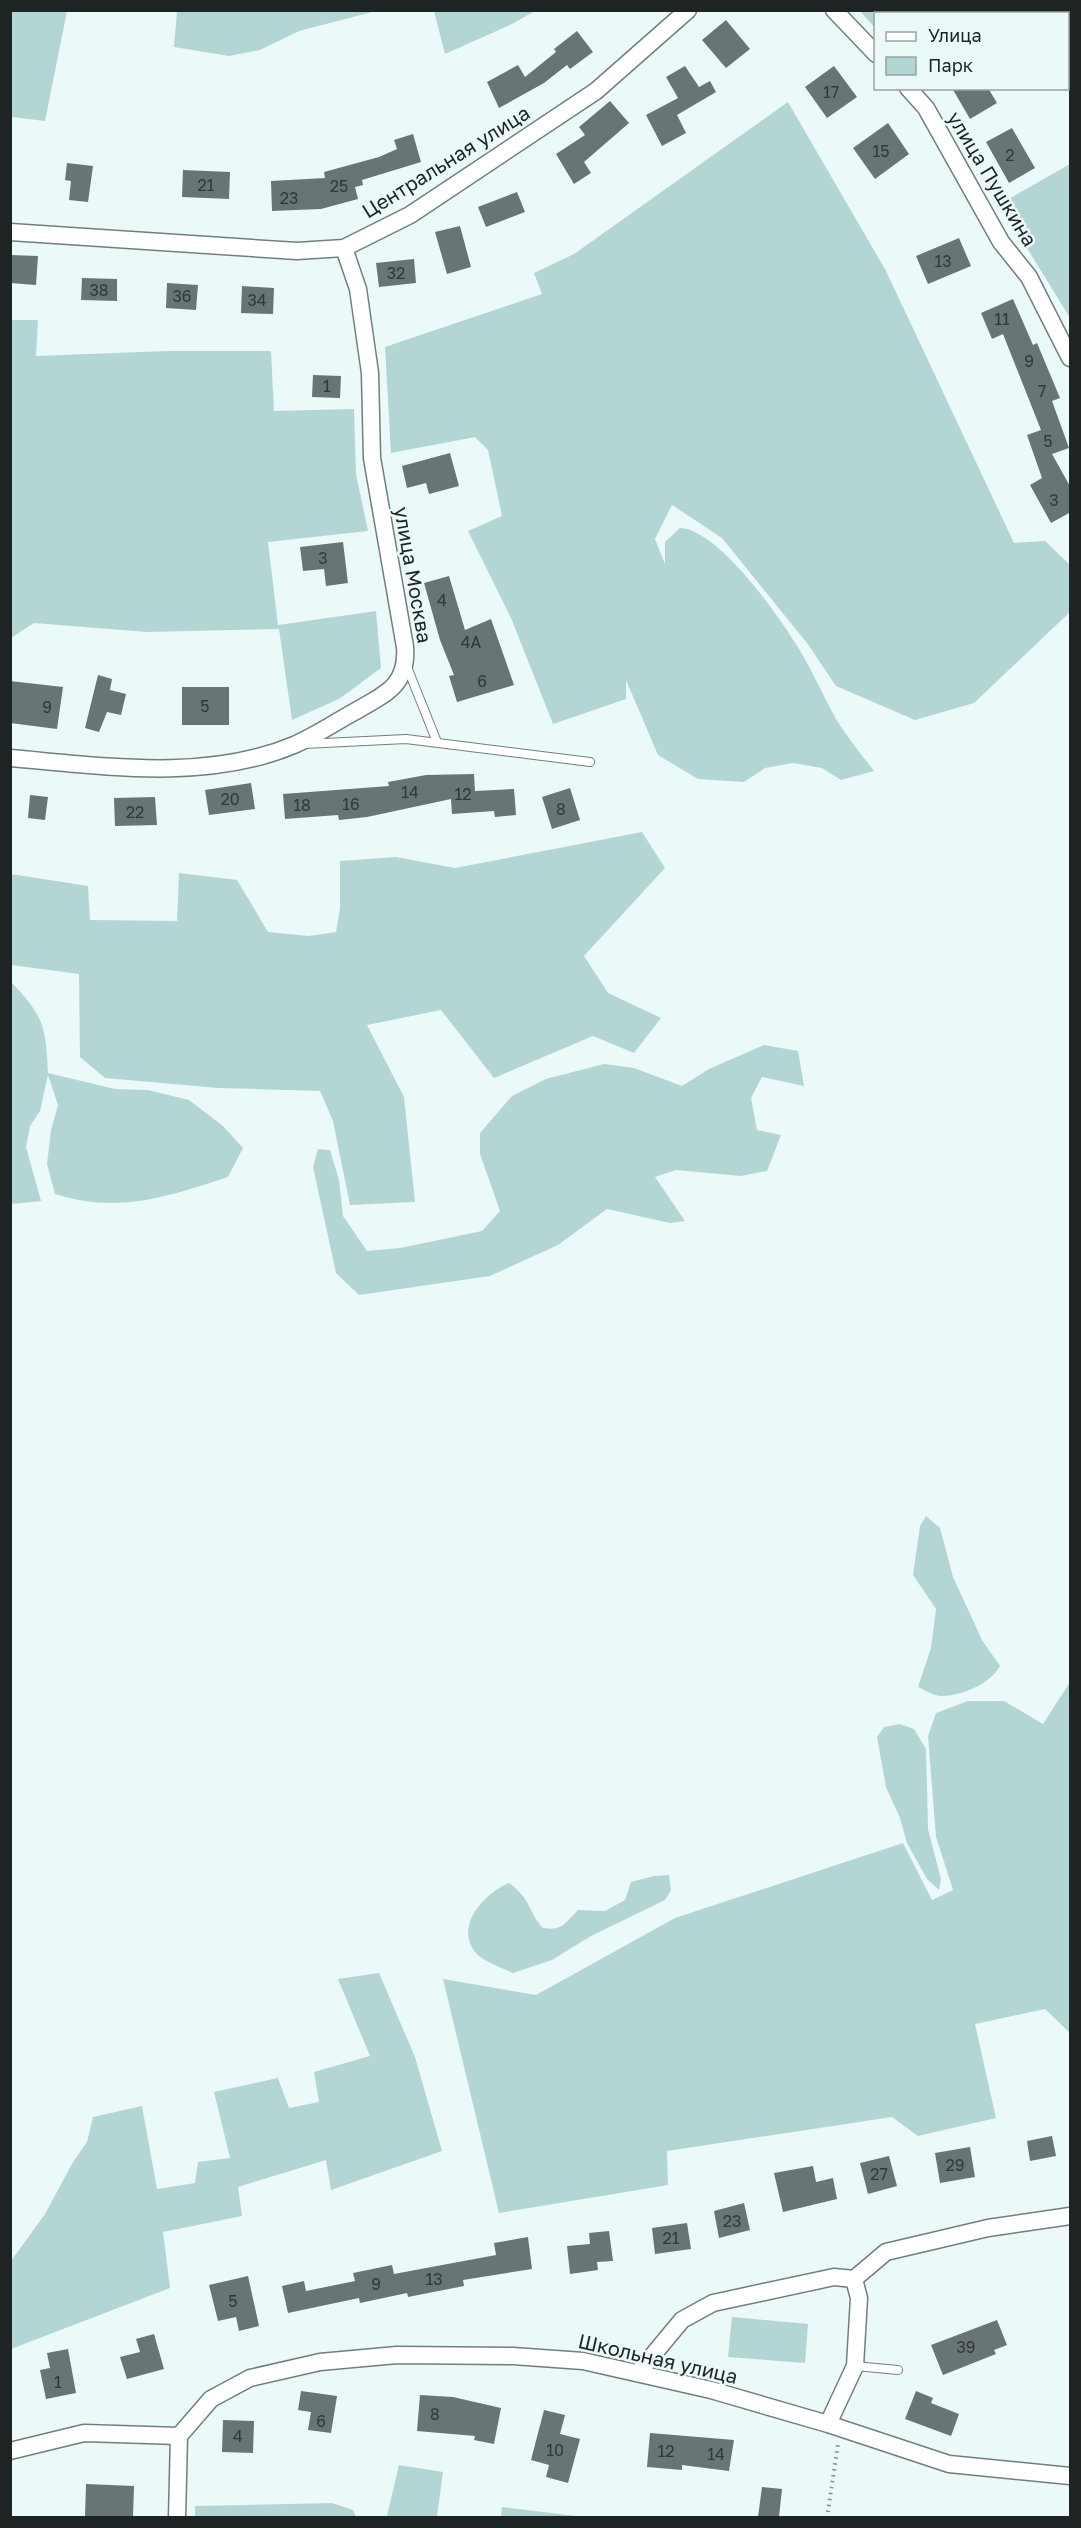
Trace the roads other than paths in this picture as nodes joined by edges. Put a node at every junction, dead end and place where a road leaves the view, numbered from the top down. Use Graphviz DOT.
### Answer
graph roads {
  1 [pos="688,10"];
  2 [pos="834,10"];
  3 [pos="874,52"];
  4 [pos="910,90"];
  5 [pos="10,232"];
  6 [pos="344,248"];
  7 [pos="1071,358"];
  8 [pos="406,667"];
  9 [pos="437,742"];
  10 [pos="294,745"];
  11 [pos="10,758"];
  12 [pos="590,762"];
  13 [pos="1071,2216"];
  14 [pos="854,2279"];
  15 [pos="855,2366"];
  16 [pos="898,2370"];
  17 [pos="638,2373"];
  18 [pos="834,2426"];
  19 [pos="179,2436"];
  20 [pos="10,2451"];
  21 [pos="1071,2475"];
  22 [pos="177,2517"];
  1 -- 6 [label="street, Центральная улица"];
  2 -- 3 [label="street"];
  4 -- 7 [label="street, улица Пушкина"];
  5 -- 6 [label="street, Центральная улица"];
  6 -- 8 [label="street, улица Москва"];
  8 -- 9 [label="lane"];
  8 -- 10 [label="street, улица Москва"];
  9 -- 10 [label="lane"];
  9 -- 12 [label="lane"];
  10 -- 11 [label="street, улица Москва"];
  13 -- 14 [label="street"];
  14 -- 15 [label="street"];
  14 -- 17 [label="street"];
  15 -- 16 [label="lane"];
  15 -- 18 [label="street"];
  17 -- 18 [label="street, Школьная улица"];
  17 -- 19 [label="street, Школьная улица"];
  18 -- 21 [label="street, Школьная улица"];
  19 -- 20 [label="street"];
  19 -- 22 [label="street"];
}
